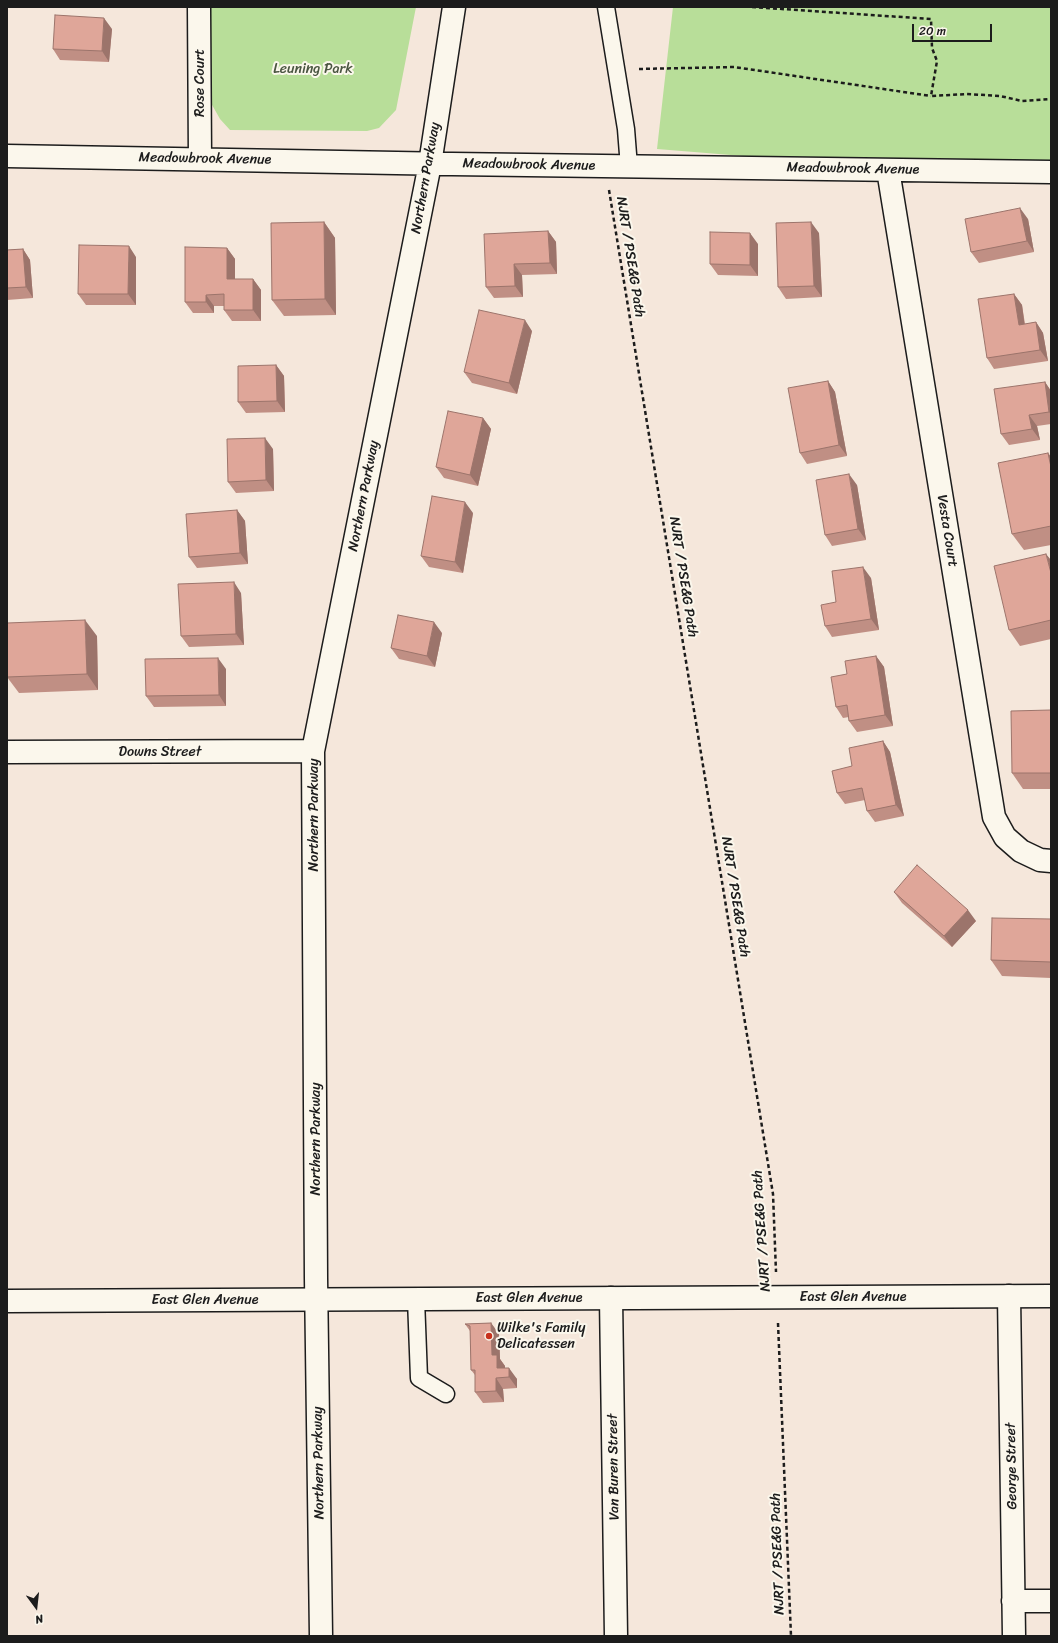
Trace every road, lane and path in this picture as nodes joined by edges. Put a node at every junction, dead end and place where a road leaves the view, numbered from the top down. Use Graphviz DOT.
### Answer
graph roads {
  1 [pos="199,7"];
  2 [pos="454,7"];
  3 [pos="606,7"];
  4 [pos="752,7"];
  5 [pos="616,69"];
  6 [pos="931,96"];
  7 [pos="1051,99"];
  8 [pos="7,156"];
  9 [pos="200,159"];
  10 [pos="430,164"];
  11 [pos="603,166"];
  12 [pos="629,167"];
  13 [pos="888,170"];
  14 [pos="1051,172"];
  15 [pos="314,751"];
  16 [pos="7,752"];
  17 [pos="1051,861"];
  18 [pos="1009,1296"];
  19 [pos="1051,1296"];
  20 [pos="777,1297"];
  21 [pos="611,1298"];
  22 [pos="317,1299"];
  23 [pos="416,1299"];
  24 [pos="7,1301"];
  25 [pos="446,1394"];
  26 [pos="1013,1601"];
  27 [pos="1051,1601"];
  28 [pos="321,1636"];
  29 [pos="616,1636"];
  30 [pos="791,1636"];
  31 [pos="1014,1636"];
  1 -- 9 [label="street, Rose Court"];
  2 -- 10 [label="street, Northern Parkway"];
  3 -- 5 [label="lane"];
  4 -- 6 [label="path"];
  5 -- 6 [label="path"];
  5 -- 12 [label="lane"];
  6 -- 7 [label="path"];
  8 -- 9 [label="street, Meadowbrook Avenue"];
  9 -- 10 [label="street, Meadowbrook Avenue"];
  10 -- 11 [label="street, Meadowbrook Avenue"];
  10 -- 15 [label="street, Northern Parkway"];
  11 -- 12 [label="street, Meadowbrook Avenue"];
  11 -- 20 [label="path, NJRT / PSE&G Path"];
  12 -- 13 [label="street, Meadowbrook Avenue"];
  13 -- 14 [label="street, Meadowbrook Avenue"];
  13 -- 17 [label="street, Vesta Court"];
  15 -- 16 [label="street, Downs Street"];
  15 -- 22 [label="street, Northern Parkway"];
  18 -- 19 [label="street, East Glen Avenue"];
  18 -- 20 [label="street, East Glen Avenue"];
  18 -- 26 [label="street, George Street"];
  20 -- 21 [label="street, East Glen Avenue"];
  20 -- 30 [label="path, NJRT / PSE&G Path"];
  21 -- 23 [label="street, East Glen Avenue"];
  21 -- 29 [label="street, Van Buren Street"];
  22 -- 23 [label="street, East Glen Avenue"];
  22 -- 24 [label="street, East Glen Avenue"];
  22 -- 28 [label="street, Northern Parkway"];
  23 -- 25 [label="lane"];
  26 -- 27 [label="street"];
  26 -- 31 [label="street, George Street"];
}
